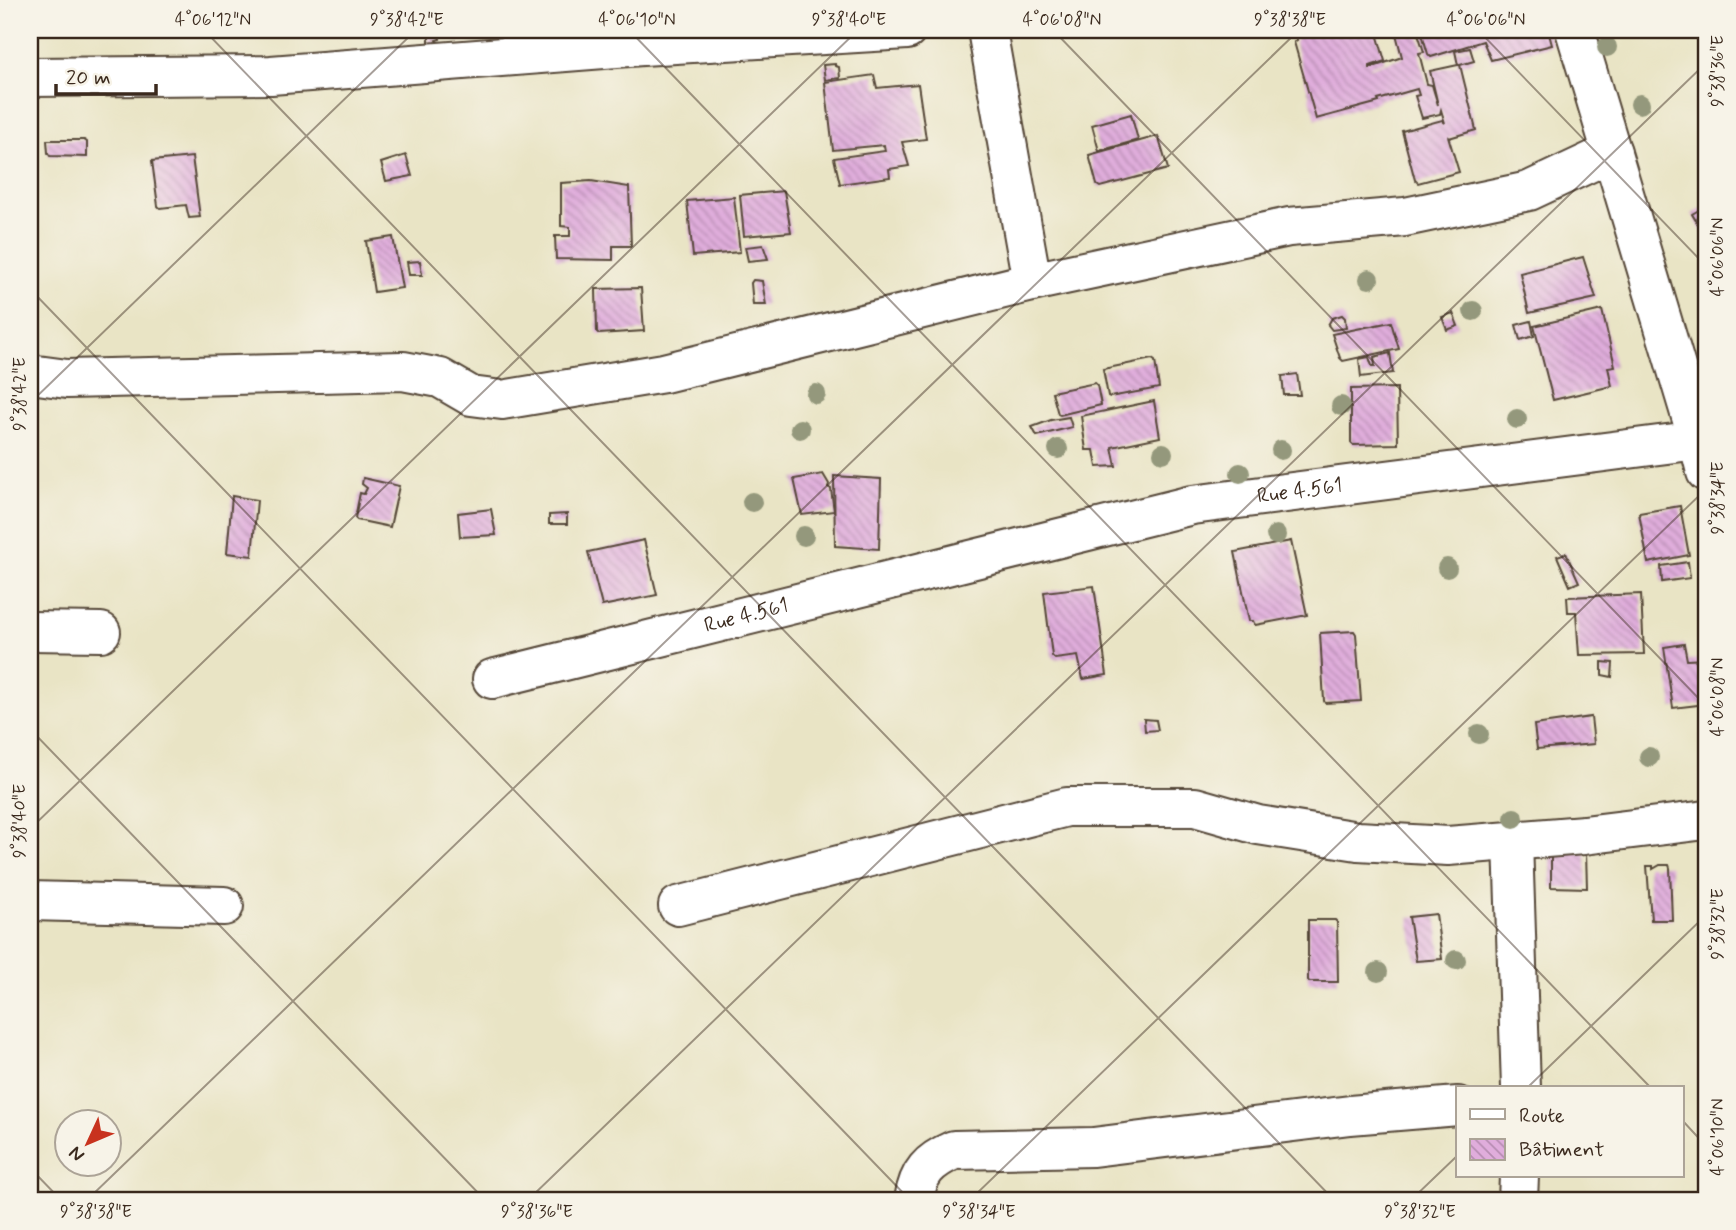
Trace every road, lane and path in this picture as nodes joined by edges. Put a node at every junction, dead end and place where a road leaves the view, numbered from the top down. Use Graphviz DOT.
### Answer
graph roads {
  1 [pos="908,30"];
  2 [pos="987,30"];
  3 [pos="1575,30"];
  4 [pos="30,77"];
  5 [pos="1612,152"];
  6 [pos="1032,282"];
  7 [pos="30,374"];
  8 [pos="1702,456"];
  9 [pos="30,631"];
  10 [pos="101,632"];
  11 [pos="492,679"];
  12 [pos="1706,820"];
  13 [pos="1513,841"];
  14 [pos="30,901"];
  15 [pos="224,906"];
  16 [pos="678,906"];
  17 [pos="1521,1086"];
  18 [pos="1456,1106"];
  19 [pos="1519,1178"];
  20 [pos="915,1200"];
  21 [pos="1518,1200"];
  1 -- 4 [label="street"];
  2 -- 6 [label="street"];
  3 -- 5 [label="street, Rue 4.561"];
  5 -- 6 [label="street"];
  5 -- 8 [label="street, Rue 4.561"];
  6 -- 7 [label="street"];
  8 -- 11 [label="street, Rue 4.561"];
  9 -- 10 [label="street"];
  12 -- 13 [label="street"];
  13 -- 16 [label="street"];
  13 -- 17 [label="street"];
  14 -- 15 [label="street"];
  18 -- 20 [label="street"];
  19 -- 21 [label="street"];
}
